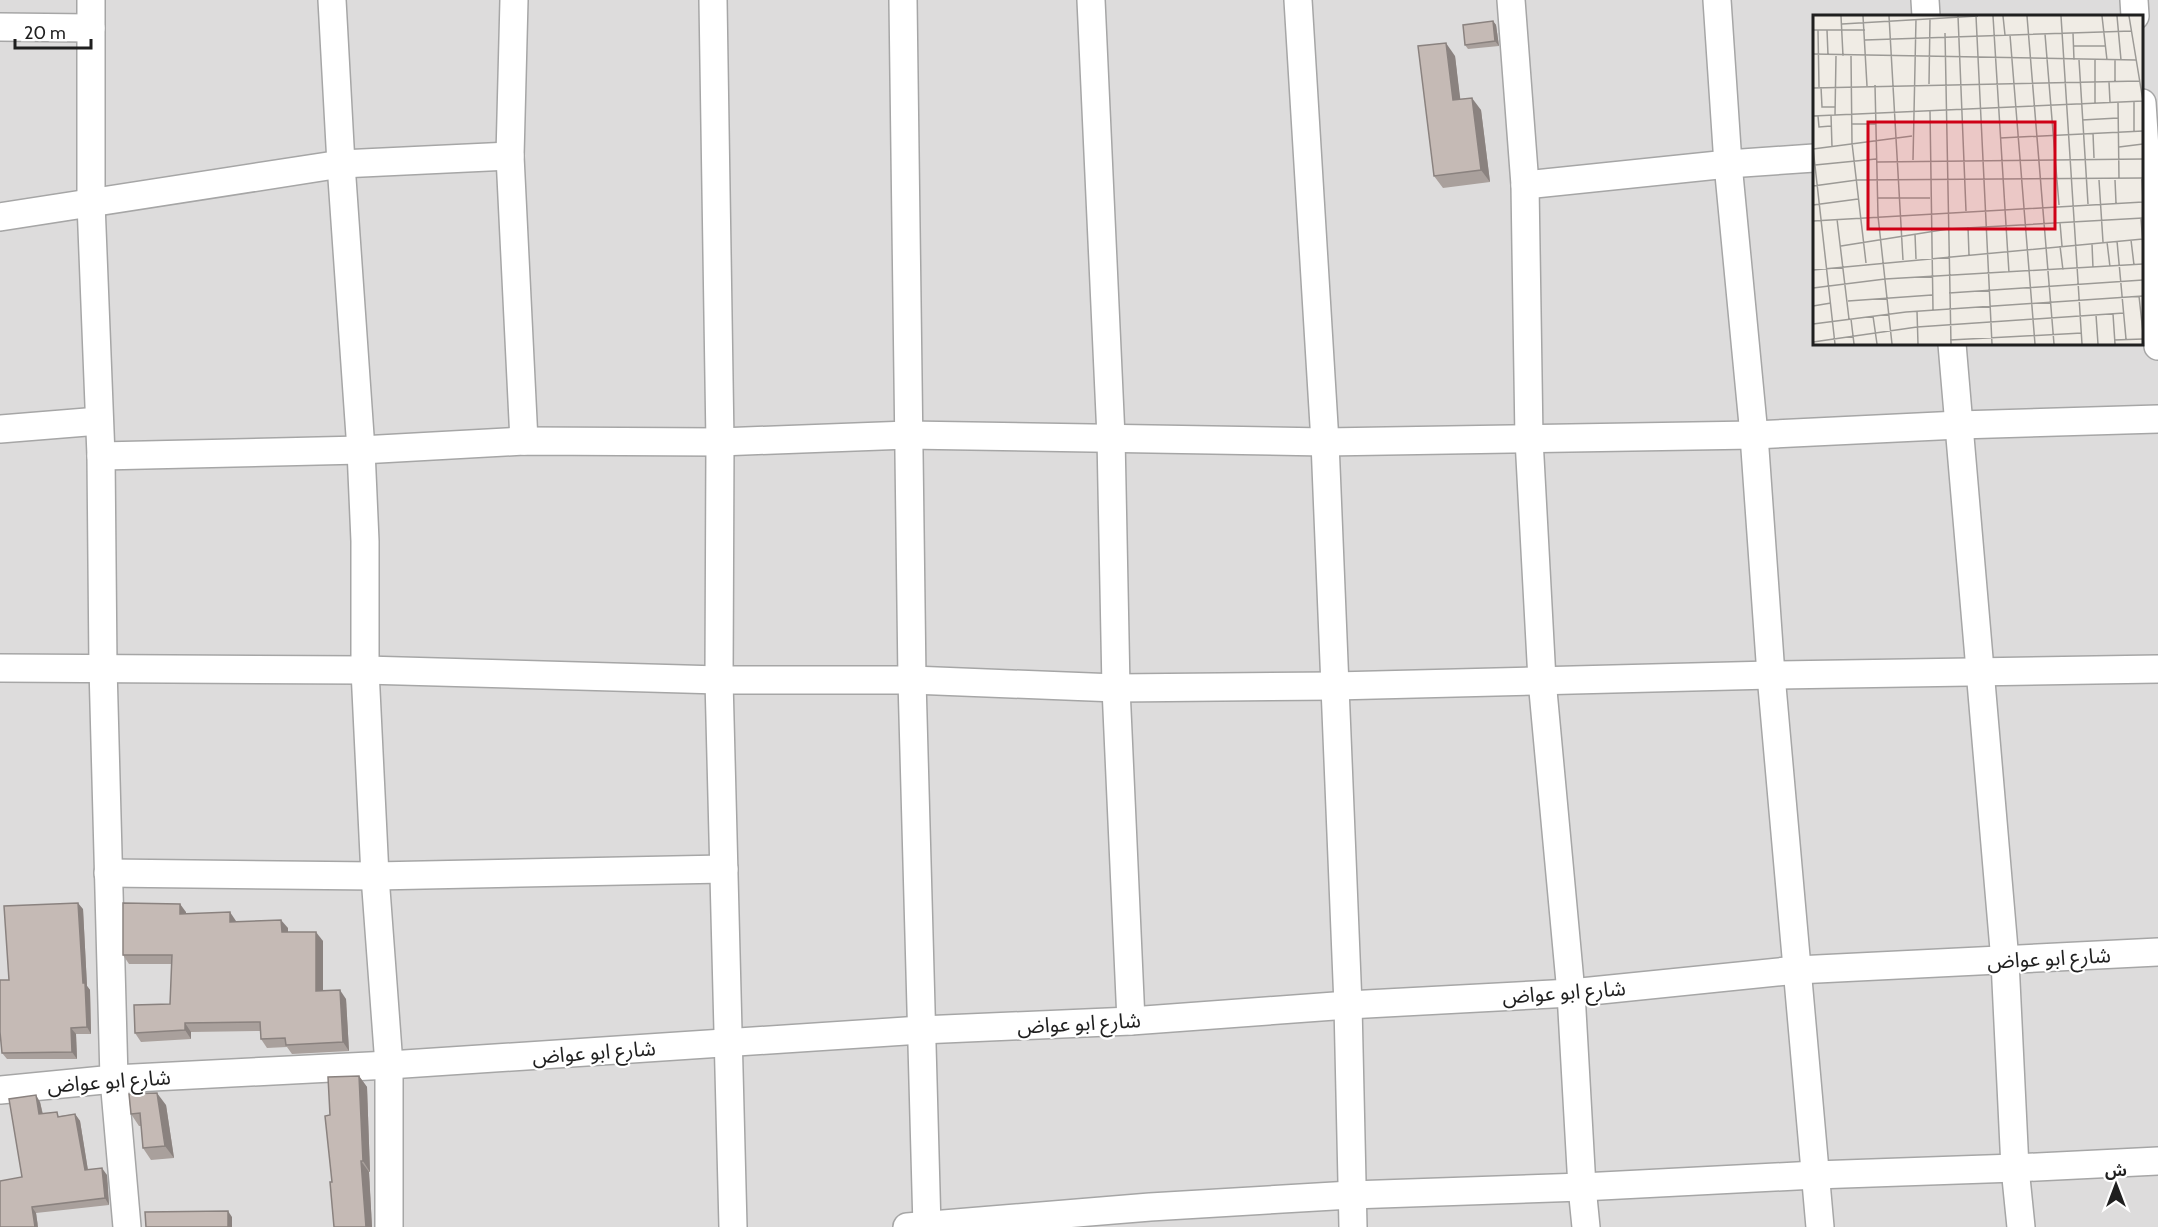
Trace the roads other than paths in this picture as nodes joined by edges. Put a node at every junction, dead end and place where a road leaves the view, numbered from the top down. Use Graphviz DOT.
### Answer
graph roads {
  1 [pos="91,0"];
  2 [pos="332,0"];
  3 [pos="514,0"];
  4 [pos="713,0"];
  5 [pos="903,0"];
  6 [pos="1091,0"];
  7 [pos="1298,0"];
  8 [pos="1510,0"];
  9 [pos="1717,0"];
  10 [pos="1925,0"];
  11 [pos="2134,0"];
  12 [pos="1926,15"];
  13 [pos="2135,15"];
  14 [pos="0,27"];
  15 [pos="91,28"];
  16 [pos="2146,122"];
  17 [pos="510,156"];
  18 [pos="1813,158"];
  19 [pos="341,164"];
  20 [pos="1728,164"];
  21 [pos="1526,185"];
  22 [pos="91,203"];
  23 [pos="0,217"];
  24 [pos="1952,345"];
  25 [pos="2158,346"];
  26 [pos="2158,420"];
  27 [pos="99,421"];
  28 [pos="1959,425"];
  29 [pos="0,429"];
  30 [pos="908,435"];
  31 [pos="1754,435"];
  32 [pos="1111,437"];
  33 [pos="1529,439"];
  34 [pos="524,441"];
  35 [pos="720,442"];
  36 [pos="1325,442"];
  37 [pos="361,450"];
  38 [pos="101,456"];
  39 [pos="103,667"];
  40 [pos="0,668"];
  41 [pos="2158,669"];
  42 [pos="365,670"];
  43 [pos="1979,673"];
  44 [pos="1771,675"];
  45 [pos="719,680"];
  46 [pos="912,680"];
  47 [pos="1542,680"];
  48 [pos="1335,686"];
  49 [pos="1116,688"];
  50 [pos="724,869"];
  51 [pos="108,873"];
  52 [pos="375,876"];
  53 [pos="2158,952"];
  54 [pos="2005,961"];
  55 [pos="1797,970"];
  56 [pos="1572,993"];
  57 [pos="1348,1005"];
  58 [pos="1131,1021"];
  59 [pos="921,1030"];
  60 [pos="729,1044"];
  61 [pos="388,1065"];
  62 [pos="114,1079"];
  63 [pos="0,1090"];
  64 [pos="2158,1161"];
  65 [pos="2015,1168"];
  66 [pos="1815,1174"];
  67 [pos="1582,1187"];
  68 [pos="1351,1195"];
  69 [pos="1151,1217"];
  70 [pos="920,1226"];
  71 [pos="127,1227"];
  72 [pos="389,1227"];
  73 [pos="733,1227"];
  74 [pos="1353,1227"];
  75 [pos="1586,1227"];
  76 [pos="1820,1227"];
  77 [pos="2021,1227"];
  1 -- 15 [label="street"];
  2 -- 19 [label="street"];
  3 -- 17 [label="street"];
  4 -- 35 [label="street"];
  5 -- 30 [label="street"];
  6 -- 32 [label="street"];
  7 -- 36 [label="street"];
  8 -- 21 [label="street"];
  9 -- 20 [label="street"];
  10 -- 12 [label="street"];
  11 -- 13 [label="street"];
  14 -- 15 [label="street"];
  15 -- 22 [label="street"];
  16 -- 25 [label="street"];
  17 -- 19 [label="street"];
  17 -- 34 [label="street"];
  18 -- 20 [label="street"];
  19 -- 22 [label="street"];
  19 -- 37 [label="street"];
  20 -- 21 [label="street"];
  20 -- 31 [label="street"];
  21 -- 33 [label="street"];
  22 -- 23 [label="street"];
  22 -- 27 [label="street"];
  24 -- 28 [label="street"];
  26 -- 28 [label="street"];
  27 -- 29 [label="street"];
  27 -- 38 [label="street"];
  28 -- 31 [label="street"];
  28 -- 43 [label="street"];
  30 -- 32 [label="street"];
  30 -- 35 [label="street"];
  30 -- 46 [label="street"];
  31 -- 33 [label="street"];
  31 -- 44 [label="street"];
  32 -- 36 [label="street"];
  32 -- 49 [label="street"];
  33 -- 36 [label="street"];
  33 -- 47 [label="street"];
  34 -- 35 [label="street"];
  34 -- 37 [label="street"];
  35 -- 45 [label="street"];
  36 -- 48 [label="street"];
  37 -- 38 [label="street"];
  37 -- 42 [label="street"];
  38 -- 39 [label="street"];
  39 -- 40 [label="street"];
  39 -- 42 [label="street"];
  39 -- 51 [label="street"];
  41 -- 43 [label="street"];
  42 -- 45 [label="street"];
  42 -- 52 [label="street"];
  43 -- 44 [label="street"];
  43 -- 54 [label="street"];
  44 -- 47 [label="street"];
  44 -- 55 [label="street"];
  45 -- 46 [label="street"];
  45 -- 50 [label="street"];
  46 -- 49 [label="street"];
  46 -- 59 [label="street"];
  47 -- 48 [label="street"];
  47 -- 56 [label="street"];
  48 -- 49 [label="street"];
  48 -- 57 [label="street"];
  49 -- 58 [label="street"];
  50 -- 52 [label="street"];
  50 -- 60 [label="street"];
  51 -- 52 [label="street"];
  51 -- 62 [label="street"];
  52 -- 61 [label="street"];
  53 -- 54 [label="street, شارع ابو عواض"];
  54 -- 55 [label="street, شارع ابو عواض"];
  54 -- 65 [label="street"];
  55 -- 56 [label="street, شارع ابو عواض"];
  55 -- 66 [label="street"];
  56 -- 57 [label="street, شارع ابو عواض"];
  56 -- 67 [label="street"];
  57 -- 58 [label="street, شارع ابو عواض"];
  57 -- 68 [label="street"];
  58 -- 59 [label="street, شارع ابو عواض"];
  59 -- 60 [label="street, شارع ابو عواض"];
  59 -- 70 [label="street"];
  60 -- 61 [label="street, شارع ابو عواض"];
  60 -- 73 [label="street"];
  61 -- 62 [label="street, شارع ابو عواض"];
  61 -- 72 [label="street"];
  62 -- 63 [label="street, شارع ابو عواض"];
  62 -- 71 [label="street"];
  64 -- 65 [label="street"];
  65 -- 66 [label="street"];
  65 -- 77 [label="street"];
  66 -- 67 [label="street"];
  66 -- 76 [label="street"];
  67 -- 68 [label="street"];
  67 -- 75 [label="street"];
  68 -- 69 [label="street"];
  68 -- 74 [label="street"];
  69 -- 70 [label="street"];
}
